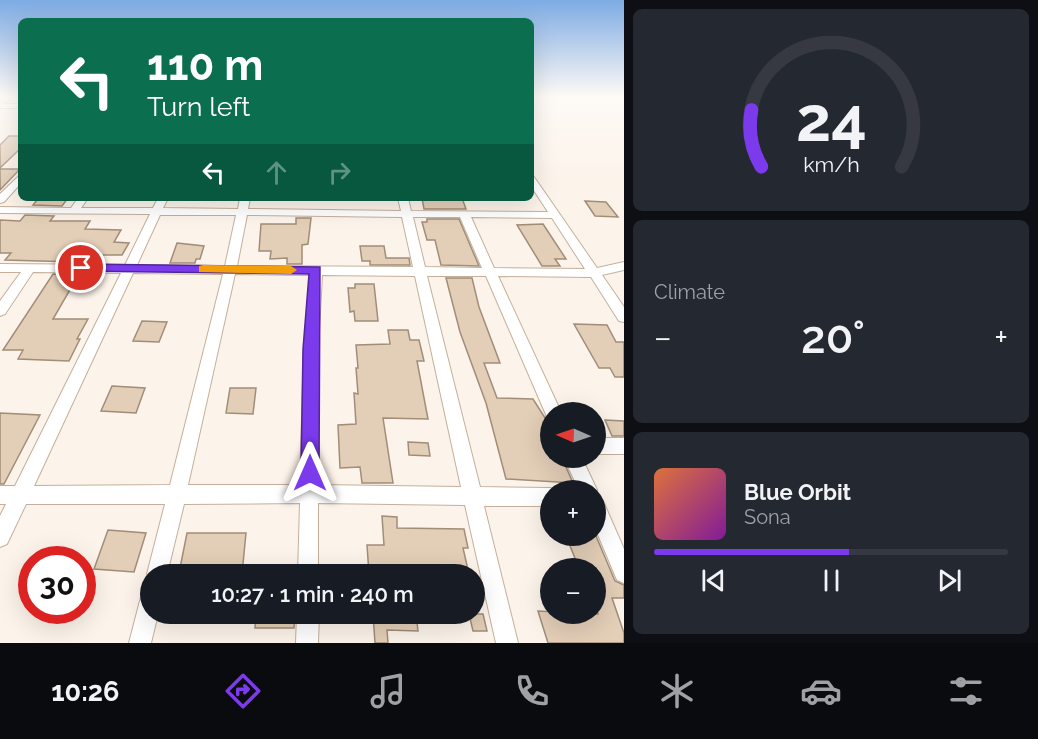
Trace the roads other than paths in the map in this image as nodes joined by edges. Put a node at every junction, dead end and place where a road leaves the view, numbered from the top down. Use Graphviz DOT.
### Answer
graph roads {
  1 [pos="18,180"];
  2 [pos="534,183"];
  3 [pos="0,200"];
  4 [pos="81,201"];
  5 [pos="320,201"];
  6 [pos="160,204"];
  7 [pos="243,204"];
  8 [pos="405,206"];
  9 [pos="0,210"];
  10 [pos="74,210"];
  11 [pos="320,212"];
  12 [pos="464,214"];
  13 [pos="556,215"];
  14 [pos="624,266"];
  15 [pos="0,268"];
  16 [pos="30,268"];
  17 [pos="127,269"];
  18 [pos="230,269"];
  19 [pos="316,270"];
  20 [pos="422,272"];
  21 [pos="490,272"];
  22 [pos="595,273"];
  23 [pos="617,298"];
  24 [pos="0,311"];
  25 [pos="624,317"];
  26 [pos="548,402"];
  27 [pos="606,446"];
  28 [pos="624,446"];
  29 [pos="178,494"];
  30 [pos="310,494"];
  31 [pos="0,495"];
  32 [pos="21,495"];
  33 [pos="473,497"];
  34 [pos="540,497"];
  35 [pos="606,531"];
  36 [pos="0,537"];
  37 [pos="160,564"];
  38 [pos="308,564"];
  39 [pos="624,573"];
  40 [pos="145,624"];
  41 [pos="308,624"];
  42 [pos="140,643"];
  43 [pos="307,643"];
  44 [pos="507,643"];
  1 -- 3 [label="street"];
  2 -- 13 [label="street"];
  4 -- 10 [label="street"];
  5 -- 11 [label="street"];
  6 -- 7 [label="street"];
  6 -- 10 [label="street"];
  6 -- 17 [label="street"];
  7 -- 11 [label="street"];
  7 -- 18 [label="street"];
  8 -- 11 [label="street"];
  8 -- 12 [label="street"];
  8 -- 20 [label="street"];
  9 -- 10 [label="street"];
  12 -- 13 [label="street"];
  12 -- 21 [label="street"];
  13 -- 22 [label="street"];
  14 -- 22 [label="street"];
  15 -- 16 [label="street"];
  16 -- 17 [label="street"];
  16 -- 24 [label="street"];
  17 -- 18 [label="street"];
  17 -- 32 [label="street"];
  18 -- 19 [label="street"];
  18 -- 29 [label="street"];
  19 -- 20 [label="street"];
  19 -- 30 [label="street"];
  20 -- 21 [label="street"];
  20 -- 33 [label="street"];
  21 -- 22 [label="street"];
  21 -- 26 [label="street"];
  22 -- 23 [label="street"];
  23 -- 25 [label="street"];
  27 -- 28 [label="street"];
  29 -- 30 [label="street"];
  29 -- 32 [label="street"];
  29 -- 37 [label="street"];
  30 -- 33 [label="street"];
  30 -- 38 [label="street"];
  31 -- 32 [label="street"];
  32 -- 36 [label="street"];
  33 -- 34 [label="street"];
  33 -- 44 [label="street"];
  35 -- 39 [label="street"];
  40 -- 42 [label="street"];
  41 -- 43 [label="street"];
}
